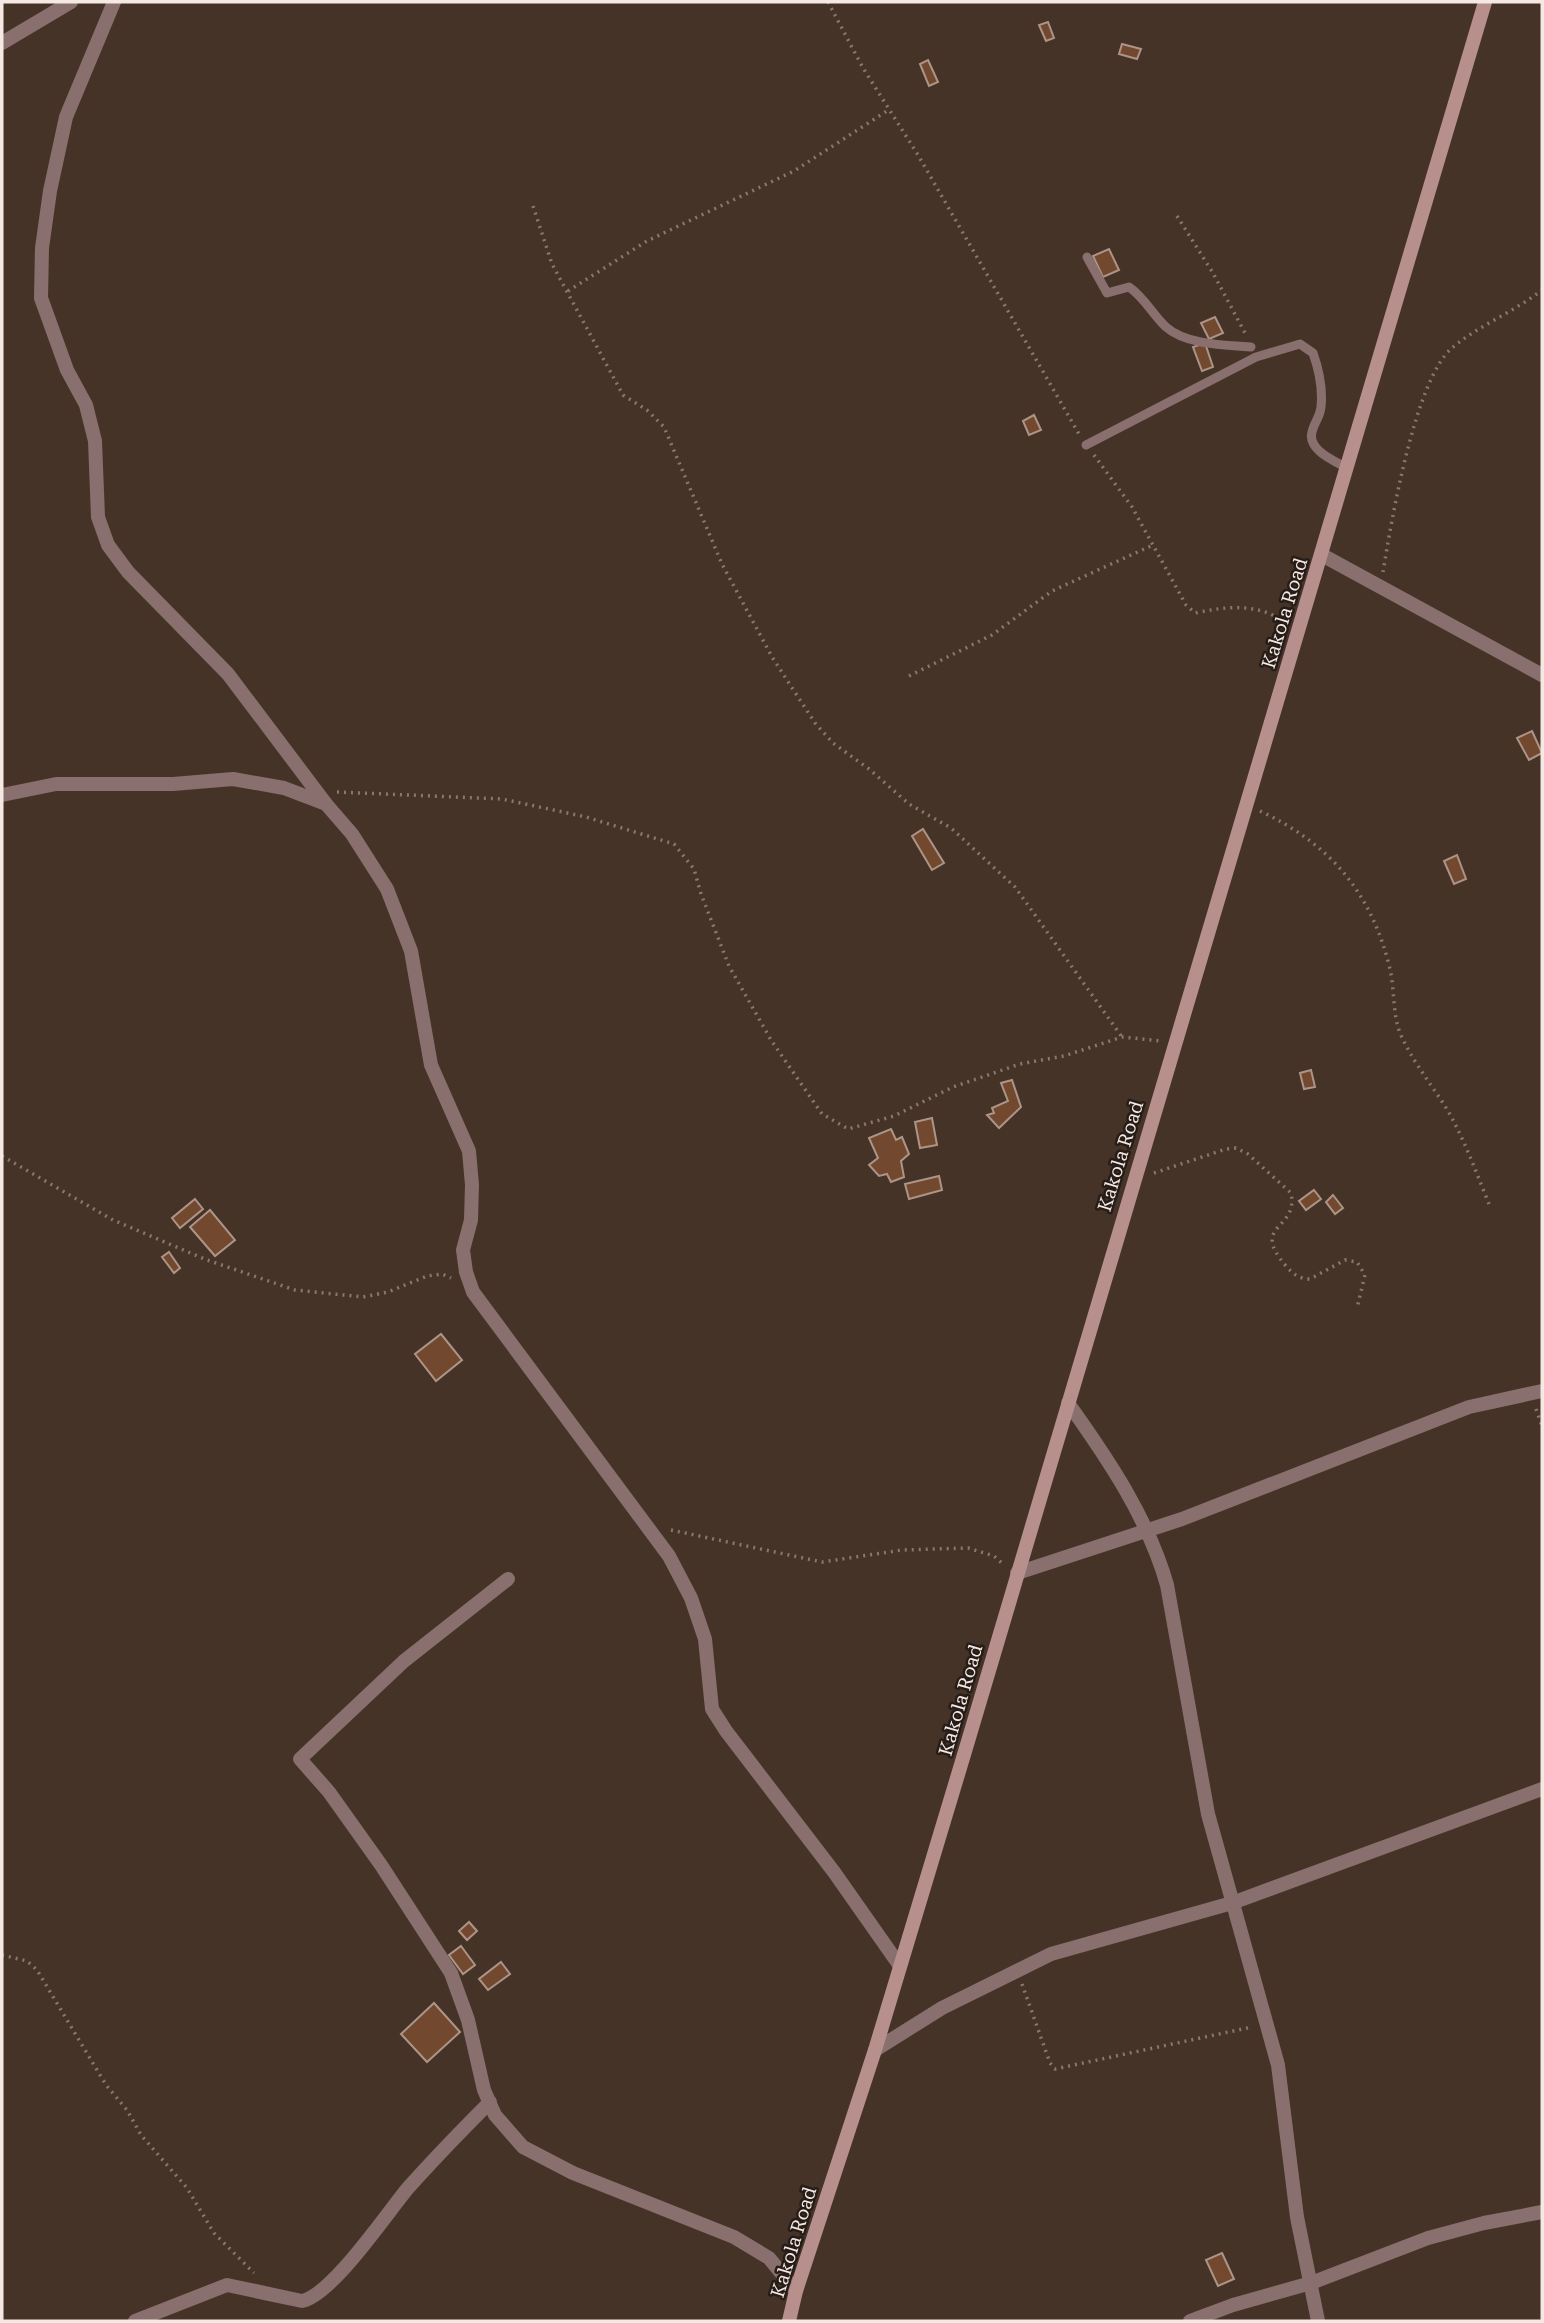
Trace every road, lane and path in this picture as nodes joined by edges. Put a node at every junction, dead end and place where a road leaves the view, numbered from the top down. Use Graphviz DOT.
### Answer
graph roads {
  1 [pos="71,2"];
  2 [pos="114,2"];
  3 [pos="828,2"];
  4 [pos="1485,2"];
  5 [pos="2,43"];
  6 [pos="890,109"];
  7 [pos="533,206"];
  8 [pos="1177,216"];
  9 [pos="1087,257"];
  10 [pos="1542,290"];
  11 [pos="568,291"];
  12 [pos="1251,347"];
  13 [pos="1086,444"];
  14 [pos="1347,468"];
  15 [pos="1153,545"];
  16 [pos="1322,555"];
  17 [pos="1381,588"];
  18 [pos="1298,631"];
  19 [pos="1542,675"];
  20 [pos="909,676"];
  21 [pos="317,791"];
  22 [pos="2,796"];
  23 [pos="326,804"];
  24 [pos="1245,804"];
  25 [pos="1122,1037"];
  26 [pos="1174,1043"];
  27 [pos="2,1156"];
  28 [pos="1133,1182"];
  29 [pos="1489,1204"];
  30 [pos="473,1292"];
  31 [pos="1357,1308"];
  32 [pos="1542,1391"];
  33 [pos="1068,1403"];
  34 [pos="649,1526"];
  35 [pos="1146,1532"];
  36 [pos="1017,1575"];
  37 [pos="508,1579"];
  38 [pos="1542,1789"];
  39 [pos="1232,1903"];
  40 [pos="2,1955"];
  41 [pos="900,1966"];
  42 [pos="1016,1969"];
  43 [pos="1268,2025"];
  44 [pos="875,2050"];
  45 [pos="490,2102"];
  46 [pos="1542,2212"];
  47 [pos="1311,2283"];
  48 [pos="796,2291"];
  49 [pos="283,2297"];
  50 [pos="135,2321"];
  51 [pos="789,2321"];
  52 [pos="1190,2321"];
  53 [pos="1318,2321"];
  1 -- 5 [label="street"];
  2 -- 21 [label="street"];
  3 -- 6 [label="path"];
  4 -- 14 [label="main road, Kakola Road"];
  6 -- 11 [label="path"];
  6 -- 13 [label="path"];
  7 -- 11 [label="path"];
  8 -- 12 [label="path"];
  9 -- 12 [label="lane"];
  10 -- 17 [label="path"];
  11 -- 25 [label="path"];
  13 -- 14 [label="lane"];
  13 -- 15 [label="path"];
  14 -- 16 [label="main road, Kakola Road"];
  15 -- 18 [label="path"];
  15 -- 20 [label="path"];
  16 -- 17 [label="street"];
  16 -- 18 [label="main road, Kakola Road"];
  17 -- 19 [label="street"];
  18 -- 24 [label="main road, Kakola Road"];
  21 -- 23 [label="street"];
  21 -- 25 [label="path"];
  22 -- 23 [label="street"];
  23 -- 30 [label="street"];
  24 -- 26 [label="main road, Kakola Road"];
  24 -- 29 [label="path"];
  25 -- 26 [label="path"];
  26 -- 28 [label="main road, Kakola Road"];
  27 -- 30 [label="path"];
  28 -- 31 [label="path"];
  28 -- 33 [label="main road, Kakola Road"];
  30 -- 34 [label="street"];
  32 -- 35 [label="street"];
  33 -- 35 [label="street"];
  33 -- 36 [label="main road, Kakola Road"];
  34 -- 36 [label="path"];
  34 -- 41 [label="street"];
  35 -- 36 [label="street"];
  35 -- 39 [label="street"];
  36 -- 41 [label="main road, Kakola Road"];
  37 -- 45 [label="street"];
  38 -- 39 [label="street"];
  39 -- 42 [label="street"];
  39 -- 43 [label="street"];
  40 -- 49 [label="path"];
  41 -- 44 [label="main road, Kakola Road"];
  42 -- 43 [label="path"];
  42 -- 44 [label="street"];
  43 -- 47 [label="street"];
  44 -- 48 [label="main road, Kakola Road"];
  45 -- 48 [label="street"];
  45 -- 49 [label="street"];
  46 -- 47 [label="street"];
  47 -- 52 [label="street"];
  47 -- 53 [label="street"];
  48 -- 51 [label="main road, Kakola Road"];
  49 -- 50 [label="street"];
}
